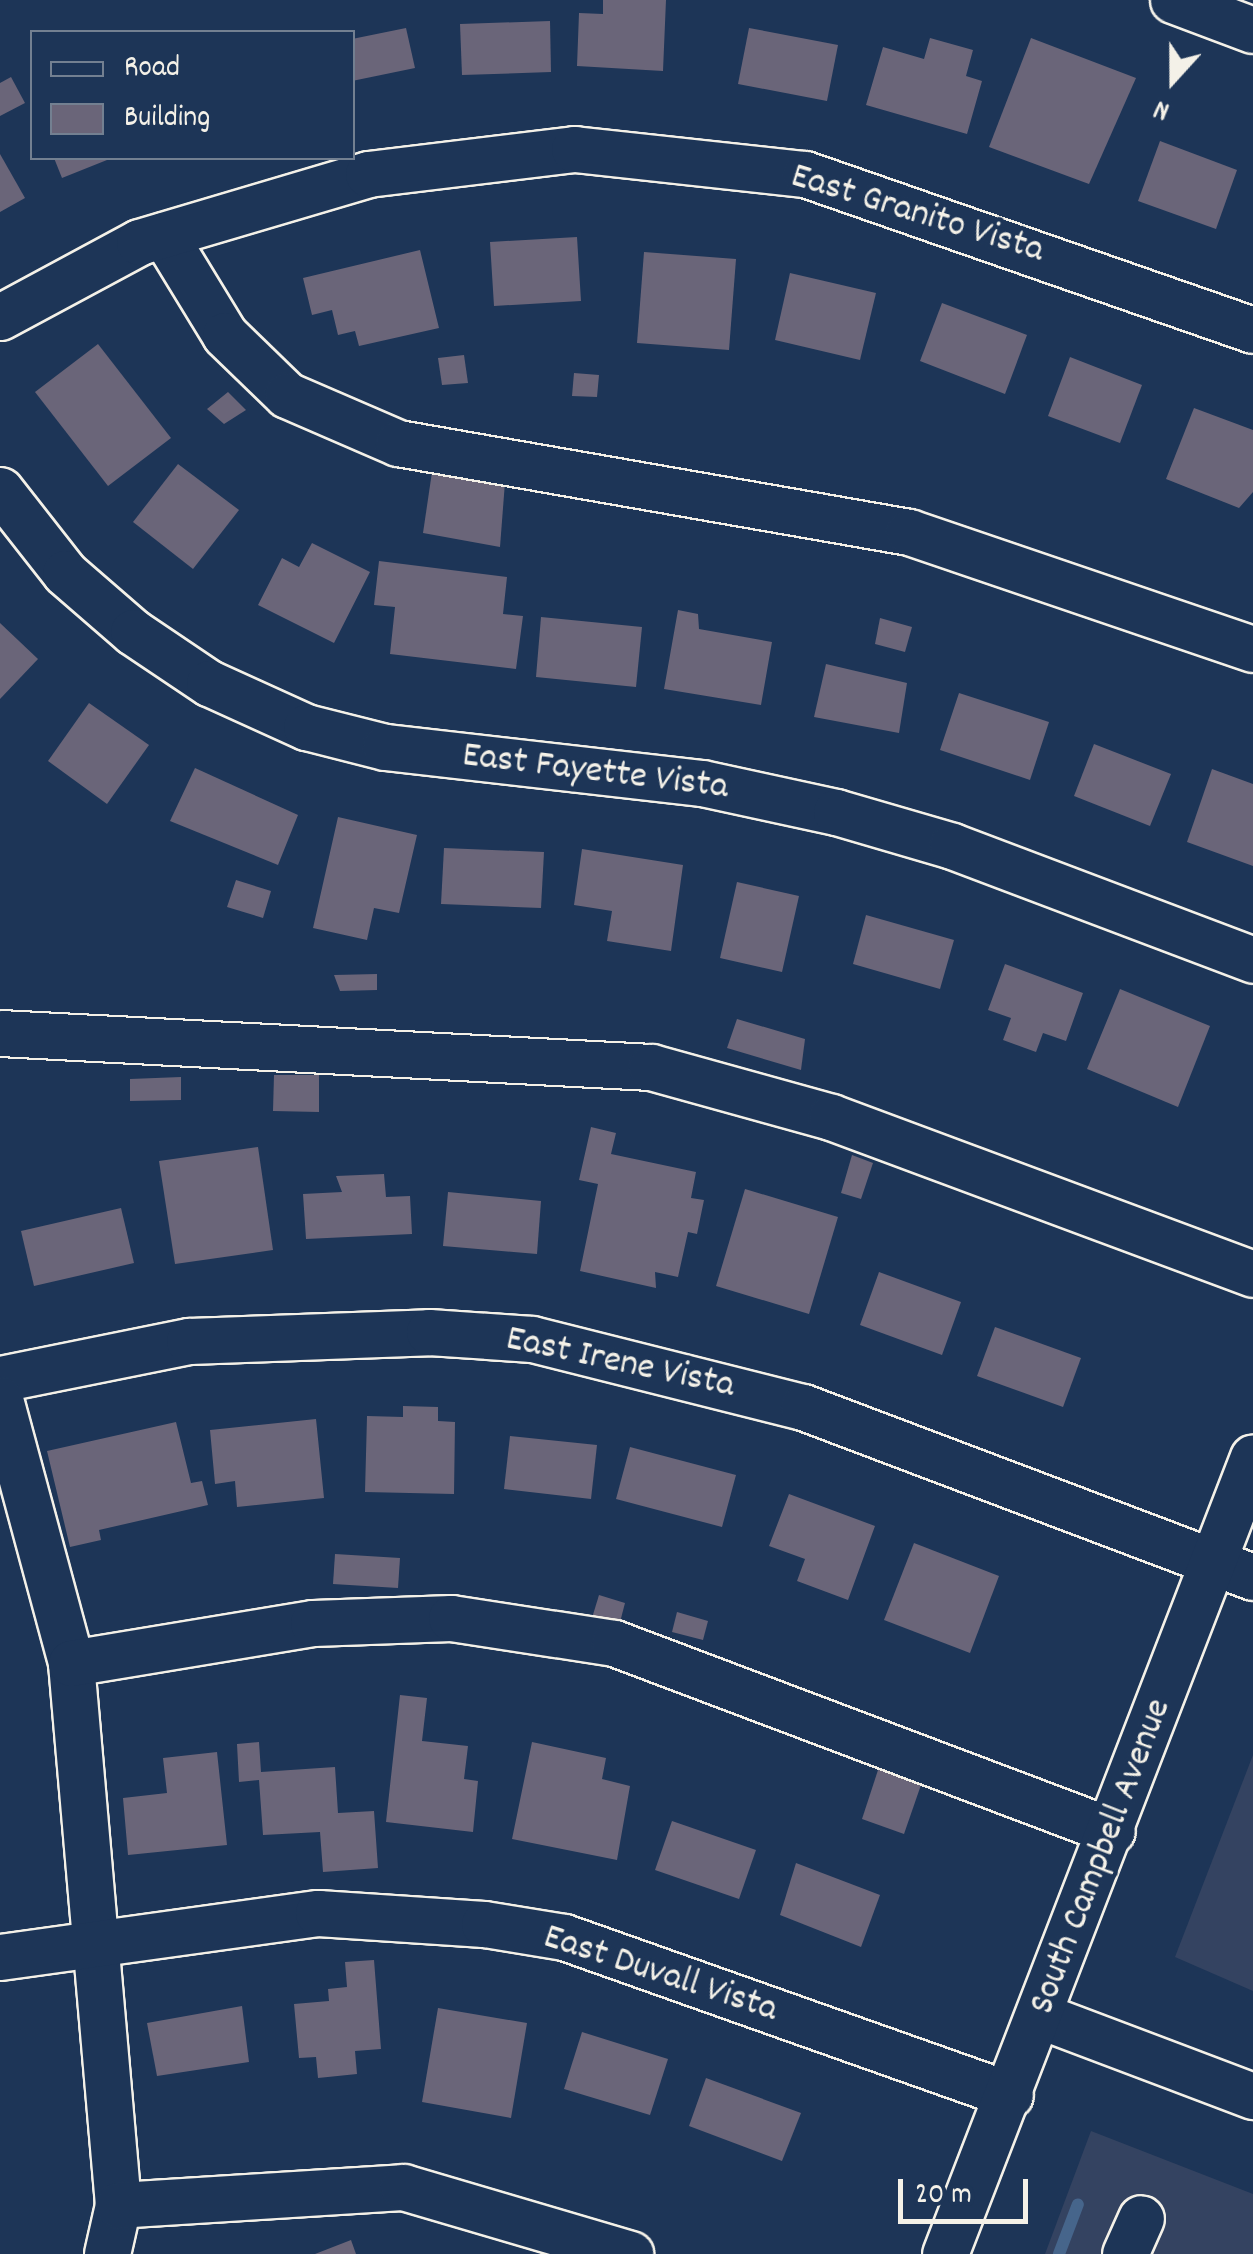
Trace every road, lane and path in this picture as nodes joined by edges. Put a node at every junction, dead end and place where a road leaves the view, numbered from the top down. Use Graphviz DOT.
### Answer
graph roads {
  1 [pos="1173,0"];
  2 [pos="1253,30"];
  3 [pos="164,235"];
  4 [pos="0,317"];
  5 [pos="1253,330"];
  6 [pos="0,490"];
  7 [pos="1253,649"];
  8 [pos="1253,960"];
  9 [pos="0,1033"];
  10 [pos="1253,1274"];
  11 [pos="0,1379"];
  12 [pos="0,1399"];
  13 [pos="1253,1457"];
  14 [pos="1233,1569"];
  15 [pos="72,1662"];
  16 [pos="1112,1832"];
  17 [pos="94,1939"];
  18 [pos="0,1956"];
  19 [pos="1041,2016"];
  20 [pos="1010,2095"];
  21 [pos="1253,2096"];
  22 [pos="118,2205"];
  23 [pos="108,2254"];
  24 [pos="630,2254"];
  25 [pos="945,2254"];
  1 -- 2 [label="street"];
  3 -- 4 [label="street, East Granito Vista"];
  3 -- 5 [label="street, East Granito Vista"];
  3 -- 7 [label="street"];
  6 -- 8 [label="street, East Fayette Vista"];
  9 -- 10 [label="street"];
  11 -- 14 [label="street, East Irene Vista"];
  12 -- 15 [label="street"];
  13 -- 14 [label="street, South Campbell Avenue"];
  14 -- 16 [label="street, South Campbell Avenue"];
  15 -- 16 [label="street"];
  15 -- 17 [label="street"];
  16 -- 19 [label="street, South Campbell Avenue"];
  17 -- 18 [label="street, East Duvall Vista"];
  17 -- 20 [label="street, East Duvall Vista"];
  17 -- 22 [label="street"];
  19 -- 20 [label="street, South Campbell Avenue"];
  19 -- 21 [label="street"];
  20 -- 25 [label="street, South Campbell Avenue"];
  22 -- 23 [label="street"];
  22 -- 24 [label="street"];
}
